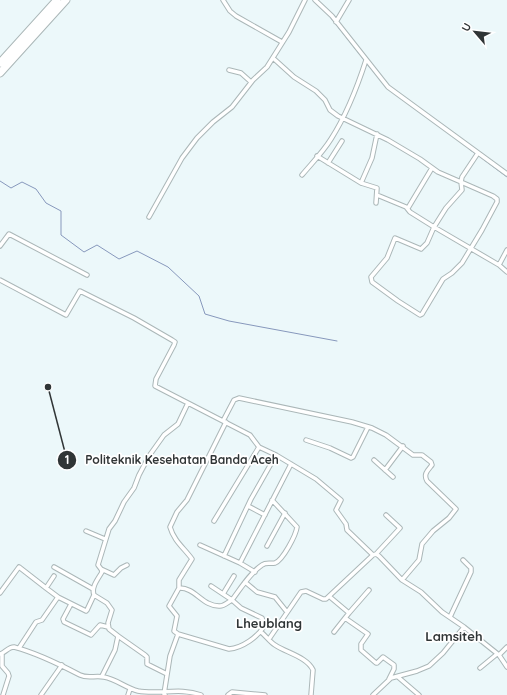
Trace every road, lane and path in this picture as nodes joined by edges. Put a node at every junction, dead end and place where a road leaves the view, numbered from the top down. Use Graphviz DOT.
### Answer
graph roads {
  1 [pos="57,0"];
  2 [pos="66,0"];
  3 [pos="224,0"];
  4 [pos="305,0"];
  5 [pos="315,0"];
  6 [pos="349,0"];
  7 [pos="50,13"];
  8 [pos="336,22"];
  9 [pos="282,42"];
  10 [pos="273,58"];
  11 [pos="366,60"];
  12 [pos="0,62"];
  13 [pos="229,70"];
  14 [pos="0,73"];
  15 [pos="251,82"];
  16 [pos="343,119"];
  17 [pos="377,134"];
  18 [pos="342,141"];
  19 [pos="477,154"];
  20 [pos="317,156"];
  21 [pos="328,163"];
  22 [pos="432,168"];
  23 [pos="507,174"];
  24 [pos="302,175"];
  25 [pos="461,182"];
  26 [pos="361,183"];
  27 [pos="377,195"];
  28 [pos="376,203"];
  29 [pos="408,208"];
  30 [pos="149,217"];
  31 [pos="434,227"];
  32 [pos="0,246"];
  33 [pos="471,248"];
  34 [pos="507,250"];
  35 [pos="499,265"];
  36 [pos="507,272"];
  37 [pos="87,274"];
  38 [pos="0,280"];
  39 [pos="188,403"];
  40 [pos="225,422"];
  41 [pos="368,427"];
  42 [pos="306,440"];
  43 [pos="403,446"];
  44 [pos="259,447"];
  45 [pos="276,455"];
  46 [pos="374,460"];
  47 [pos="291,464"];
  48 [pos="384,470"];
  49 [pos="393,477"];
  50 [pos="272,500"];
  51 [pos="248,506"];
  52 [pos="285,513"];
  53 [pos="265,515"];
  54 [pos="386,515"];
  55 [pos="214,521"];
  56 [pos="86,531"];
  57 [pos="105,539"];
  58 [pos="200,545"];
  59 [pos="267,546"];
  60 [pos="374,555"];
  61 [pos="224,556"];
  62 [pos="463,560"];
  63 [pos="240,563"];
  64 [pos="127,565"];
  65 [pos="54,567"];
  66 [pos="101,569"];
  67 [pos="255,572"];
  68 [pos="54,576"];
  69 [pos="234,576"];
  70 [pos="402,580"];
  71 [pos="245,582"];
  72 [pos="211,586"];
  73 [pos="46,588"];
  74 [pos="179,588"];
  75 [pos="93,589"];
  76 [pos="369,590"];
  77 [pos="0,593"];
  78 [pos="223,594"];
  79 [pos="94,595"];
  80 [pos="58,597"];
  81 [pos="330,597"];
  82 [pos="232,600"];
  83 [pos="71,604"];
  84 [pos="287,612"];
  85 [pos="349,613"];
  86 [pos="450,617"];
  87 [pos="345,618"];
  88 [pos="108,627"];
  89 [pos="464,627"];
  90 [pos="261,632"];
  91 [pos="334,632"];
  92 [pos="178,634"];
  93 [pos="118,636"];
  94 [pos="269,639"];
  95 [pos="507,647"];
  96 [pos="19,648"];
  97 [pos="1,654"];
  98 [pos="498,654"];
  99 [pos="62,665"];
  100 [pos="507,667"];
  101 [pos="480,668"];
  102 [pos="167,674"];
  103 [pos="102,676"];
  104 [pos="393,678"];
  105 [pos="130,689"];
  106 [pos="165,694"];
  107 [pos="3,695"];
  108 [pos="41,695"];
  109 [pos="128,695"];
  110 [pos="201,695"];
  111 [pos="228,695"];
  112 [pos="265,695"];
  113 [pos="311,695"];
  114 [pos="373,695"];
  115 [pos="419,695"];
  1 -- 7 [label="highway"];
  2 -- 7 [label="highway"];
  3 -- 9 [label="street"];
  4 -- 9 [label="street"];
  5 -- 8 [label="street"];
  6 -- 8 [label="street"];
  7 -- 12 [label="highway"];
  7 -- 14 [label="highway"];
  8 -- 11 [label="street"];
  9 -- 10 [label="street"];
  10 -- 15 [label="street"];
  10 -- 16 [label="street"];
  11 -- 16 [label="street"];
  11 -- 19 [label="street"];
  13 -- 15 [label="street"];
  15 -- 30 [label="street"];
  16 -- 17 [label="street"];
  16 -- 20 [label="street"];
  17 -- 22 [label="street"];
  17 -- 26 [label="street"];
  18 -- 21 [label="street"];
  19 -- 23 [label="street"];
  19 -- 25 [label="street"];
  20 -- 21 [label="street"];
  20 -- 24 [label="street"];
  21 -- 26 [label="street"];
  22 -- 25 [label="street"];
  22 -- 29 [label="street"];
  25 -- 31 [label="street"];
  25 -- 33 [label="street"];
  26 -- 27 [label="street"];
  27 -- 28 [label="street"];
  27 -- 29 [label="street"];
  29 -- 31 [label="street"];
  31 -- 33 [label="street"];
  31 -- 33 [label="street"];
  32 -- 37 [label="street"];
  33 -- 35 [label="street"];
  34 -- 35 [label="street"];
  35 -- 36 [label="street"];
  38 -- 39 [label="street"];
  39 -- 40 [label="street"];
  39 -- 57 [label="street"];
  40 -- 41 [label="street"];
  40 -- 44 [label="street"];
  40 -- 74 [label="street"];
  41 -- 42 [label="street"];
  41 -- 43 [label="street"];
  43 -- 48 [label="street"];
  43 -- 70 [label="street"];
  44 -- 45 [label="street"];
  44 -- 55 [label="street"];
  45 -- 47 [label="street"];
  45 -- 51 [label="street"];
  46 -- 48 [label="street"];
  47 -- 50 [label="street"];
  47 -- 60 [label="street"];
  48 -- 49 [label="street"];
  50 -- 52 [label="street"];
  50 -- 53 [label="street"];
  51 -- 53 [label="street"];
  51 -- 61 [label="street"];
  52 -- 59 [label="street"];
  52 -- 67 [label="street"];
  53 -- 63 [label="street"];
  54 -- 60 [label="street"];
  56 -- 57 [label="street"];
  57 -- 66 [label="street"];
  58 -- 61 [label="street"];
  60 -- 70 [label="street"];
  60 -- 81 [label="street"];
  61 -- 63 [label="street"];
  62 -- 86 [label="street"];
  63 -- 67 [label="street"];
  64 -- 66 [label="street"];
  65 -- 75 [label="street"];
  66 -- 75 [label="street"];
  67 -- 71 [label="street"];
  68 -- 73 [label="street"];
  69 -- 78 [label="street"];
  70 -- 86 [label="street"];
  71 -- 82 [label="street"];
  71 -- 84 [label="street"];
  72 -- 78 [label="street"];
  73 -- 77 [label="street"];
  73 -- 80 [label="street"];
  74 -- 82 [label="street"];
  74 -- 92 [label="street"];
  75 -- 79 [label="street"];
  76 -- 85 [label="street"];
  78 -- 82 [label="street"];
  79 -- 83 [label="street"];
  79 -- 88 [label="street"];
  80 -- 83 [label="street"];
  80 -- 96 [label="street"];
  81 -- 84 [label="street"];
  81 -- 85 [label="street"];
  82 -- 90 [label="street"];
  83 -- 88 [label="street"];
  84 -- 94 [label="street"];
  85 -- 87 [label="street"];
  86 -- 89 [label="street"];
  87 -- 91 [label="street"];
  87 -- 104 [label="street"];
  88 -- 93 [label="street"];
  89 -- 98 [label="street"];
  89 -- 104 [label="street"];
  90 -- 92 [label="street"];
  90 -- 94 [label="street"];
  92 -- 102 [label="street"];
  93 -- 102 [label="street"];
  93 -- 103 [label="street"];
  94 -- 113 [label="street"];
  95 -- 98 [label="street"];
  96 -- 97 [label="street"];
  96 -- 99 [label="street"];
  97 -- 107 [label="street"];
  98 -- 100 [label="street"];
  98 -- 101 [label="street"];
  99 -- 103 [label="street"];
  99 -- 108 [label="street"];
  102 -- 106 [label="street"];
  103 -- 105 [label="street"];
  104 -- 114 [label="street"];
  104 -- 115 [label="street"];
  105 -- 106 [label="street"];
  105 -- 109 [label="street"];
  106 -- 110 [label="street"];
  111 -- 112 [label="street"];
}
